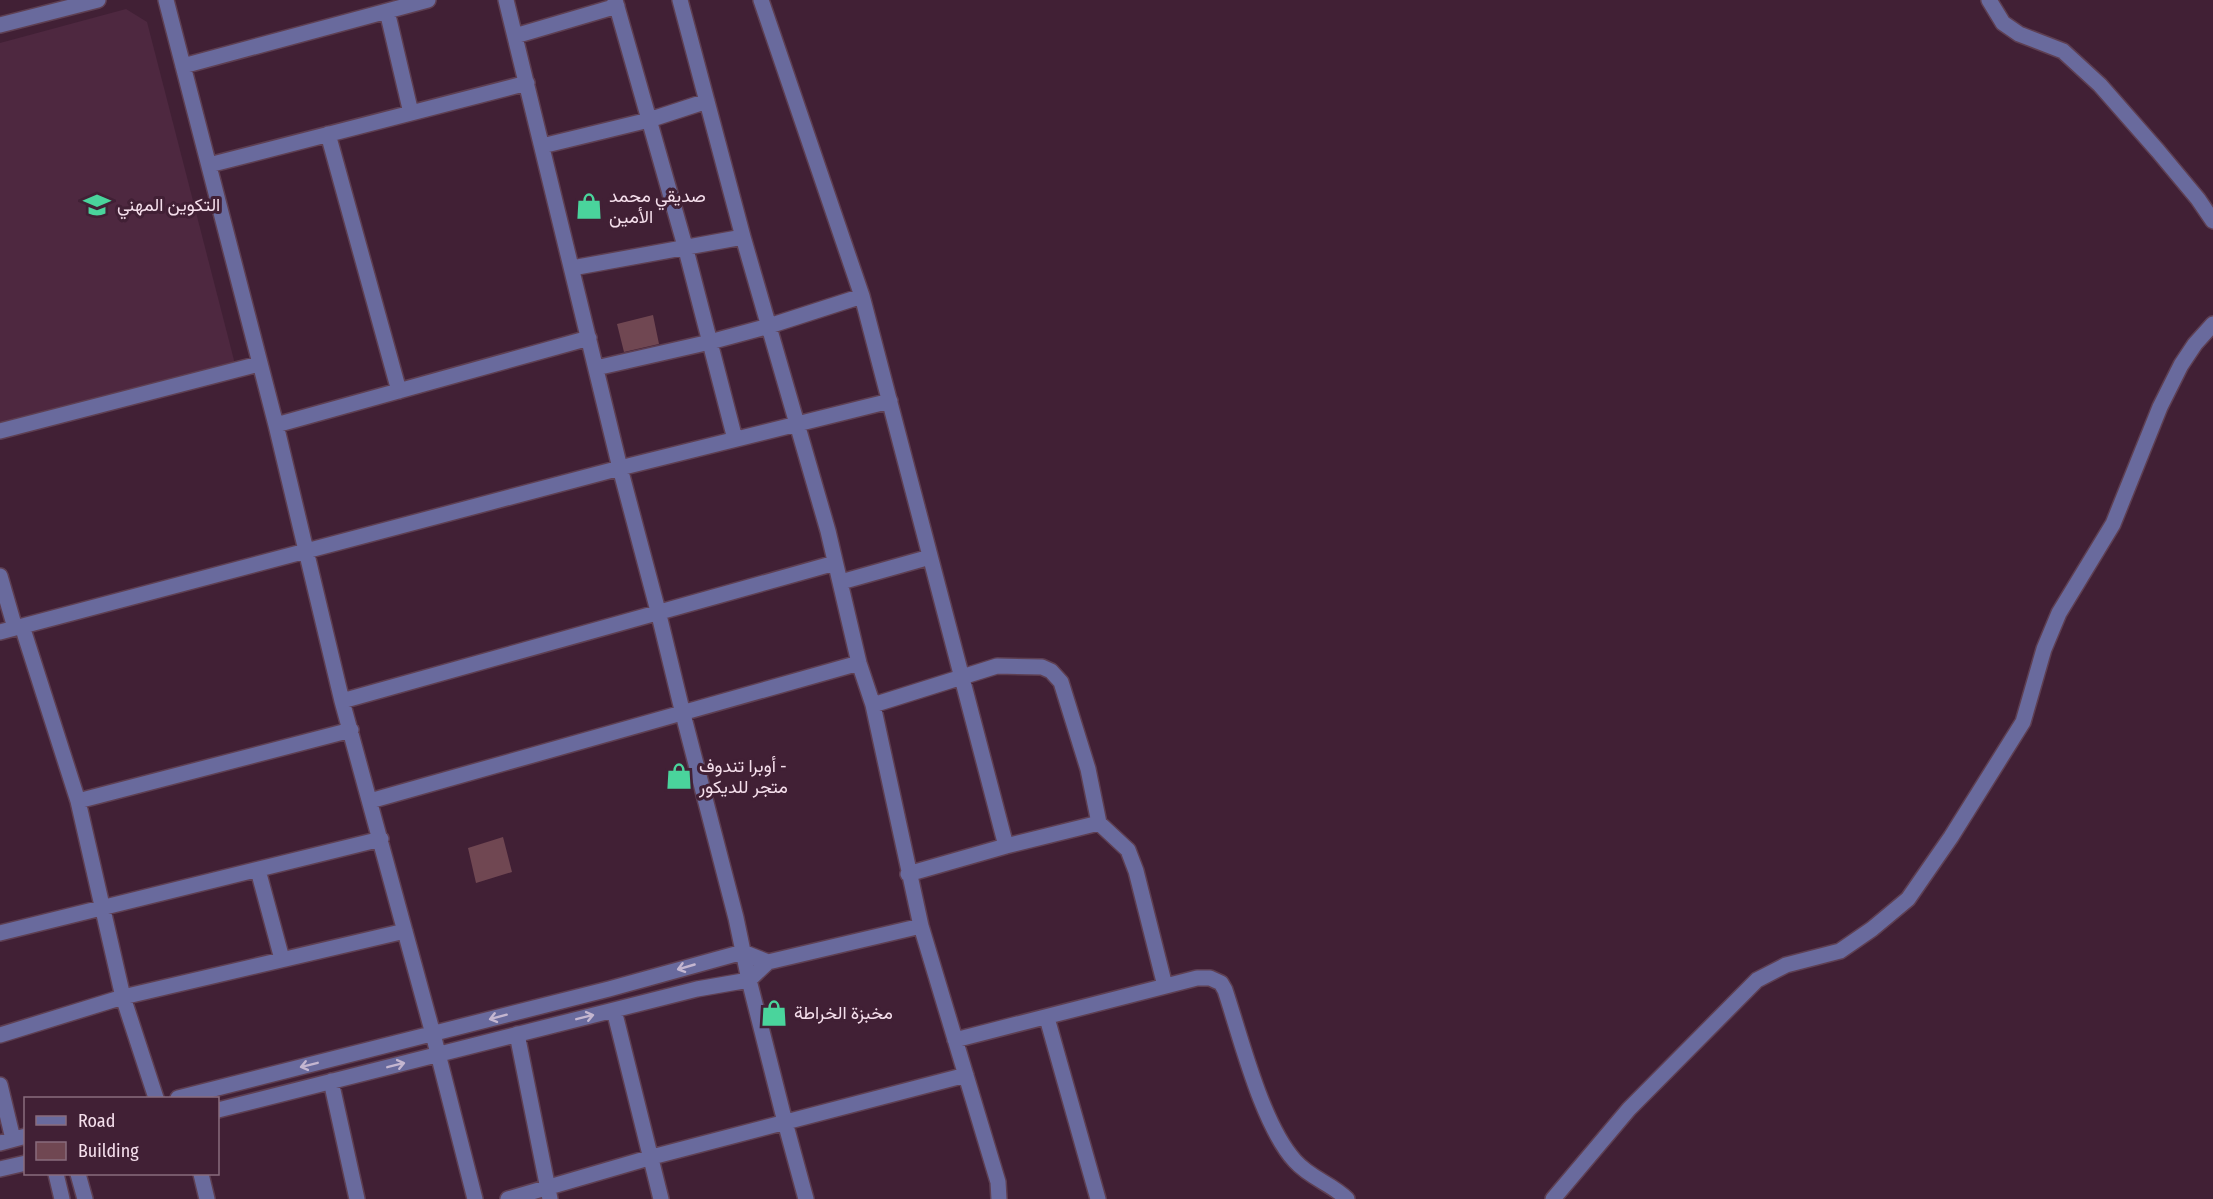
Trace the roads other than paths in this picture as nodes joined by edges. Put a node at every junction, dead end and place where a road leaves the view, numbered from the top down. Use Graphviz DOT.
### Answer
graph roads {
  1 [pos="98,0"];
  2 [pos="166,0"];
  3 [pos="428,0"];
  4 [pos="506,0"];
  5 [pos="680,0"];
  6 [pos="761,0"];
  7 [pos="1989,0"];
  8 [pos="616,3"];
  9 [pos="387,11"];
  10 [pos="0,25"];
  11 [pos="515,36"];
  12 [pos="183,66"];
  13 [pos="526,82"];
  14 [pos="707,101"];
  15 [pos="411,112"];
  16 [pos="649,120"];
  17 [pos="328,134"];
  18 [pos="542,146"];
  19 [pos="208,165"];
  20 [pos="2213,221"];
  21 [pos="744,237"];
  22 [pos="685,246"];
  23 [pos="572,268"];
  24 [pos="862,296"];
  25 [pos="2213,324"];
  26 [pos="769,326"];
  27 [pos="589,338"];
  28 [pos="710,342"];
  29 [pos="258,364"];
  30 [pos="596,368"];
  31 [pos="399,391"];
  32 [pos="890,401"];
  33 [pos="276,425"];
  34 [pos="797,425"];
  35 [pos="0,430"];
  36 [pos="735,439"];
  37 [pos="620,468"];
  38 [pos="307,552"];
  39 [pos="930,557"];
  40 [pos="835,563"];
  41 [pos="0,576"];
  42 [pos="841,582"];
  43 [pos="658,611"];
  44 [pos="12,628"];
  45 [pos="859,663"];
  46 [pos="962,676"];
  47 [pos="342,701"];
  48 [pos="873,705"];
  49 [pos="683,714"];
  50 [pos="351,730"];
  51 [pos="78,801"];
  52 [pos="370,801"];
  53 [pos="1098,823"];
  54 [pos="381,839"];
  55 [pos="1006,846"];
  56 [pos="258,870"];
  57 [pos="908,874"];
  58 [pos="104,909"];
  59 [pos="921,926"];
  60 [pos="1,927"];
  61 [pos="405,931"];
  62 [pos="743,952"];
  63 [pos="282,959"];
  64 [pos="768,962"];
  65 [pos="749,980"];
  66 [pos="1165,986"];
  67 [pos="123,997"];
  68 [pos="614,1010"];
  69 [pos="1047,1018"];
  70 [pos="433,1034"];
  71 [pos="517,1034"];
  72 [pos="0,1035"];
  73 [pos="955,1040"];
  74 [pos="438,1055"];
  75 [pos="966,1075"];
  76 [pos="245,1081"];
  77 [pos="331,1081"];
  78 [pos="0,1085"];
  79 [pos="156,1097"];
  80 [pos="182,1097"];
  81 [pos="249,1102"];
  82 [pos="219,1110"];
  83 [pos="785,1122"];
  84 [pos="13,1139"];
  85 [pos="652,1157"];
  86 [pos="24,1163"];
  87 [pos="0,1169"];
  88 [pos="56,1175"];
  89 [pos="79,1175"];
  90 [pos="201,1175"];
  91 [pos="549,1193"];
  92 [pos="62,1199"];
  93 [pos="85,1199"];
  94 [pos="207,1199"];
  95 [pos="357,1199"];
  96 [pos="475,1199"];
  97 [pos="508,1199"];
  98 [pos="661,1199"];
  99 [pos="806,1199"];
  100 [pos="999,1199"];
  101 [pos="1098,1199"];
  102 [pos="1347,1199"];
  103 [pos="1553,1199"];
  1 -- 10 [label="street"];
  2 -- 12 [label="street"];
  3 -- 9 [label="street"];
  4 -- 11 [label="street"];
  5 -- 14 [label="street"];
  6 -- 24 [label="street"];
  7 -- 20 [label="street"];
  8 -- 11 [label="street"];
  8 -- 16 [label="street"];
  9 -- 12 [label="street"];
  9 -- 15 [label="street"];
  11 -- 13 [label="street"];
  12 -- 19 [label="street"];
  13 -- 15 [label="street"];
  13 -- 18 [label="street"];
  14 -- 16 [label="street"];
  14 -- 21 [label="street"];
  15 -- 17 [label="street"];
  16 -- 18 [label="street"];
  16 -- 22 [label="street"];
  17 -- 19 [label="street"];
  17 -- 31 [label="street"];
  18 -- 23 [label="street"];
  19 -- 29 [label="street"];
  21 -- 22 [label="street"];
  21 -- 26 [label="street"];
  22 -- 23 [label="street"];
  22 -- 28 [label="street"];
  23 -- 27 [label="street"];
  24 -- 26 [label="street"];
  24 -- 32 [label="street"];
  25 -- 103 [label="street"];
  26 -- 28 [label="street"];
  26 -- 34 [label="street"];
  27 -- 30 [label="street"];
  27 -- 31 [label="street"];
  28 -- 30 [label="street"];
  28 -- 36 [label="street"];
  29 -- 33 [label="street"];
  29 -- 35 [label="street"];
  30 -- 37 [label="street"];
  31 -- 33 [label="street"];
  32 -- 34 [label="street"];
  32 -- 39 [label="street"];
  33 -- 38 [label="street"];
  34 -- 36 [label="street"];
  34 -- 40 [label="street"];
  36 -- 37 [label="street"];
  37 -- 38 [label="street"];
  37 -- 43 [label="street"];
  38 -- 44 [label="street"];
  38 -- 47 [label="street"];
  39 -- 42 [label="street"];
  39 -- 46 [label="street"];
  40 -- 42 [label="street"];
  40 -- 43 [label="street"];
  41 -- 44 [label="street"];
  42 -- 45 [label="street"];
  43 -- 47 [label="street"];
  43 -- 49 [label="street"];
  44 -- 51 [label="street"];
  45 -- 48 [label="street"];
  45 -- 49 [label="street"];
  46 -- 48 [label="street"];
  46 -- 53 [label="street"];
  46 -- 55 [label="street"];
  47 -- 50 [label="street"];
  48 -- 57 [label="street"];
  49 -- 52 [label="street"];
  49 -- 62 [label="street"];
  50 -- 51 [label="street"];
  50 -- 52 [label="street"];
  51 -- 58 [label="street"];
  52 -- 54 [label="street"];
  53 -- 55 [label="street"];
  53 -- 66 [label="street"];
  54 -- 56 [label="street"];
  54 -- 61 [label="street"];
  55 -- 57 [label="street"];
  56 -- 58 [label="street"];
  56 -- 63 [label="street"];
  57 -- 59 [label="street"];
  58 -- 60 [label="street"];
  58 -- 67 [label="street"];
  59 -- 64 [label="street"];
  59 -- 73 [label="street"];
  61 -- 63 [label="street"];
  61 -- 70 [label="street"];
  62 -- 64 [label="street"];
  62 -- 65 [label="street"];
  62 -- 70 [label="street, one-way"];
  63 -- 67 [label="street"];
  64 -- 65 [label="street"];
  65 -- 68 [label="street"];
  65 -- 83 [label="street"];
  66 -- 69 [label="street"];
  66 -- 102 [label="street"];
  67 -- 72 [label="street"];
  67 -- 79 [label="street"];
  71 -- 68 [label="street, one-way"];
  68 -- 85 [label="street"];
  69 -- 73 [label="street"];
  69 -- 101 [label="street"];
  70 -- 74 [label="street"];
  70 -- 76 [label="street, one-way"];
  71 -- 74 [label="street"];
  71 -- 91 [label="street"];
  73 -- 75 [label="street"];
  77 -- 74 [label="street, one-way"];
  74 -- 96 [label="street"];
  75 -- 83 [label="street"];
  75 -- 100 [label="street"];
  76 -- 80 [label="street"];
  76 -- 81 [label="street"];
  77 -- 81 [label="street"];
  77 -- 95 [label="street"];
  78 -- 84 [label="street"];
  81 -- 82 [label="street"];
  83 -- 85 [label="street"];
  83 -- 99 [label="street"];
  85 -- 91 [label="street"];
  85 -- 98 [label="street"];
  86 -- 87 [label="street"];
  88 -- 92 [label="street"];
  89 -- 93 [label="street"];
  90 -- 94 [label="street"];
  91 -- 97 [label="street"];
}
